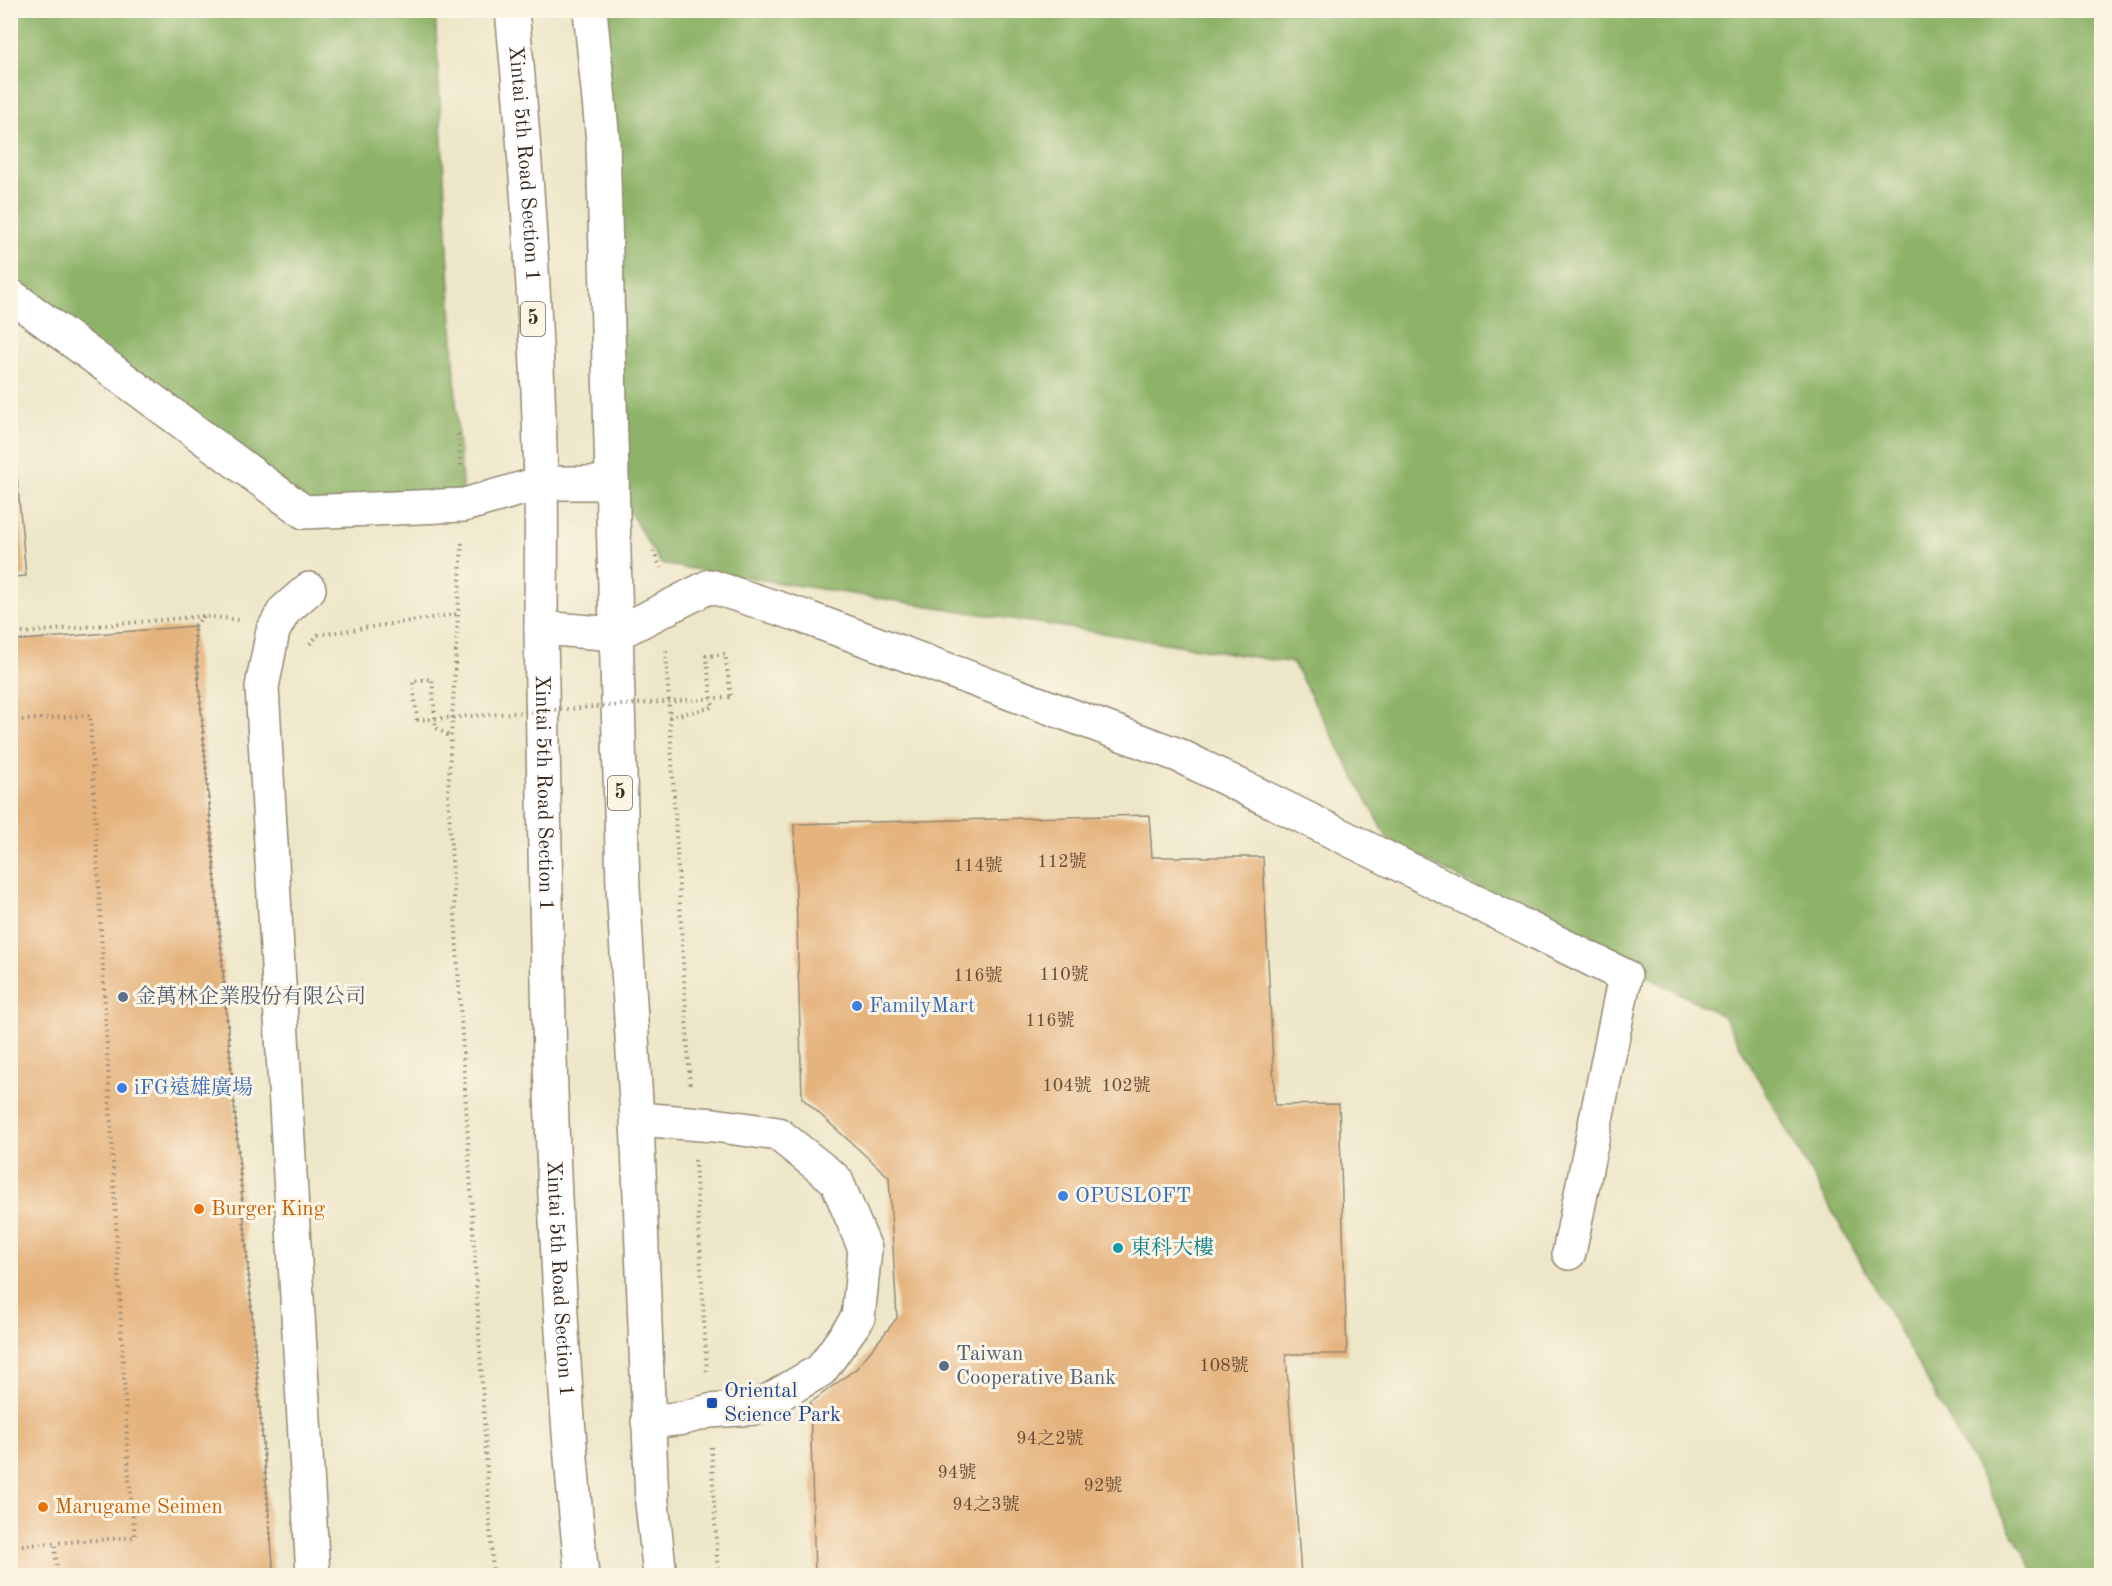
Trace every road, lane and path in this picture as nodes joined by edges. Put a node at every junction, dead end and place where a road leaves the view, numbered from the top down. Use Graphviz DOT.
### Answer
graph roads {
  1 [pos="512,10"];
  2 [pos="590,10"];
  3 [pos="10,295"];
  4 [pos="10,307"];
  5 [pos="458,434"];
  6 [pos="541,483"];
  7 [pos="612,483"];
  8 [pos="464,505"];
  9 [pos="648,544"];
  10 [pos="309,589"];
  11 [pos="663,610"];
  12 [pos="204,616"];
  13 [pos="541,628"];
  14 [pos="273,631"];
  15 [pos="10,634"];
  16 [pos="616,634"];
  17 [pos="669,717"];
  18 [pos="10,721"];
  19 [pos="450,736"];
  20 [pos="637,1119"];
  21 [pos="693,1124"];
  22 [pos="1569,1253"];
  23 [pos="709,1411"];
  24 [pos="648,1422"];
  25 [pos="56,1543"];
  26 [pos="10,1546"];
  27 [pos="272,1552"];
  28 [pos="57,1575"];
  29 [pos="313,1575"];
  30 [pos="493,1575"];
  31 [pos="582,1575"];
  32 [pos="660,1575"];
  33 [pos="718,1575"];
  1 -- 6 [label="main road, Xintai 5th Road Section 1 / 5"];
  2 -- 7 [label="main road, 5"];
  3 -- 8 [label="main road"];
  4 -- 8 [label="main road"];
  5 -- 8 [label="path"];
  6 -- 7 [label="main road"];
  6 -- 8 [label="main road"];
  6 -- 13 [label="main road, Xintai 5th Road Section 1 / 5"];
  7 -- 16 [label="main road, 5"];
  8 -- 19 [label="path"];
  9 -- 11 [label="path"];
  10 -- 14 [label="main road"];
  11 -- 16 [label="main road"];
  11 -- 17 [label="path"];
  11 -- 22 [label="main road"];
  12 -- 14 [label="path"];
  12 -- 15 [label="path"];
  12 -- 27 [label="path"];
  13 -- 16 [label="main road"];
  13 -- 31 [label="main road, Xintai 5th Road Section 1 / 5"];
  14 -- 29 [label="main road"];
  16 -- 20 [label="main road, 5"];
  17 -- 19 [label="path, bridge"];
  17 -- 21 [label="path"];
  18 -- 25 [label="path"];
  19 -- 30 [label="path"];
  20 -- 21 [label="main road"];
  20 -- 24 [label="main road, 5"];
  21 -- 23 [label="path"];
  21 -- 23 [label="main road"];
  23 -- 24 [label="main road"];
  23 -- 33 [label="path"];
  24 -- 32 [label="main road, 5"];
  25 -- 26 [label="path"];
  25 -- 28 [label="path"];
}
